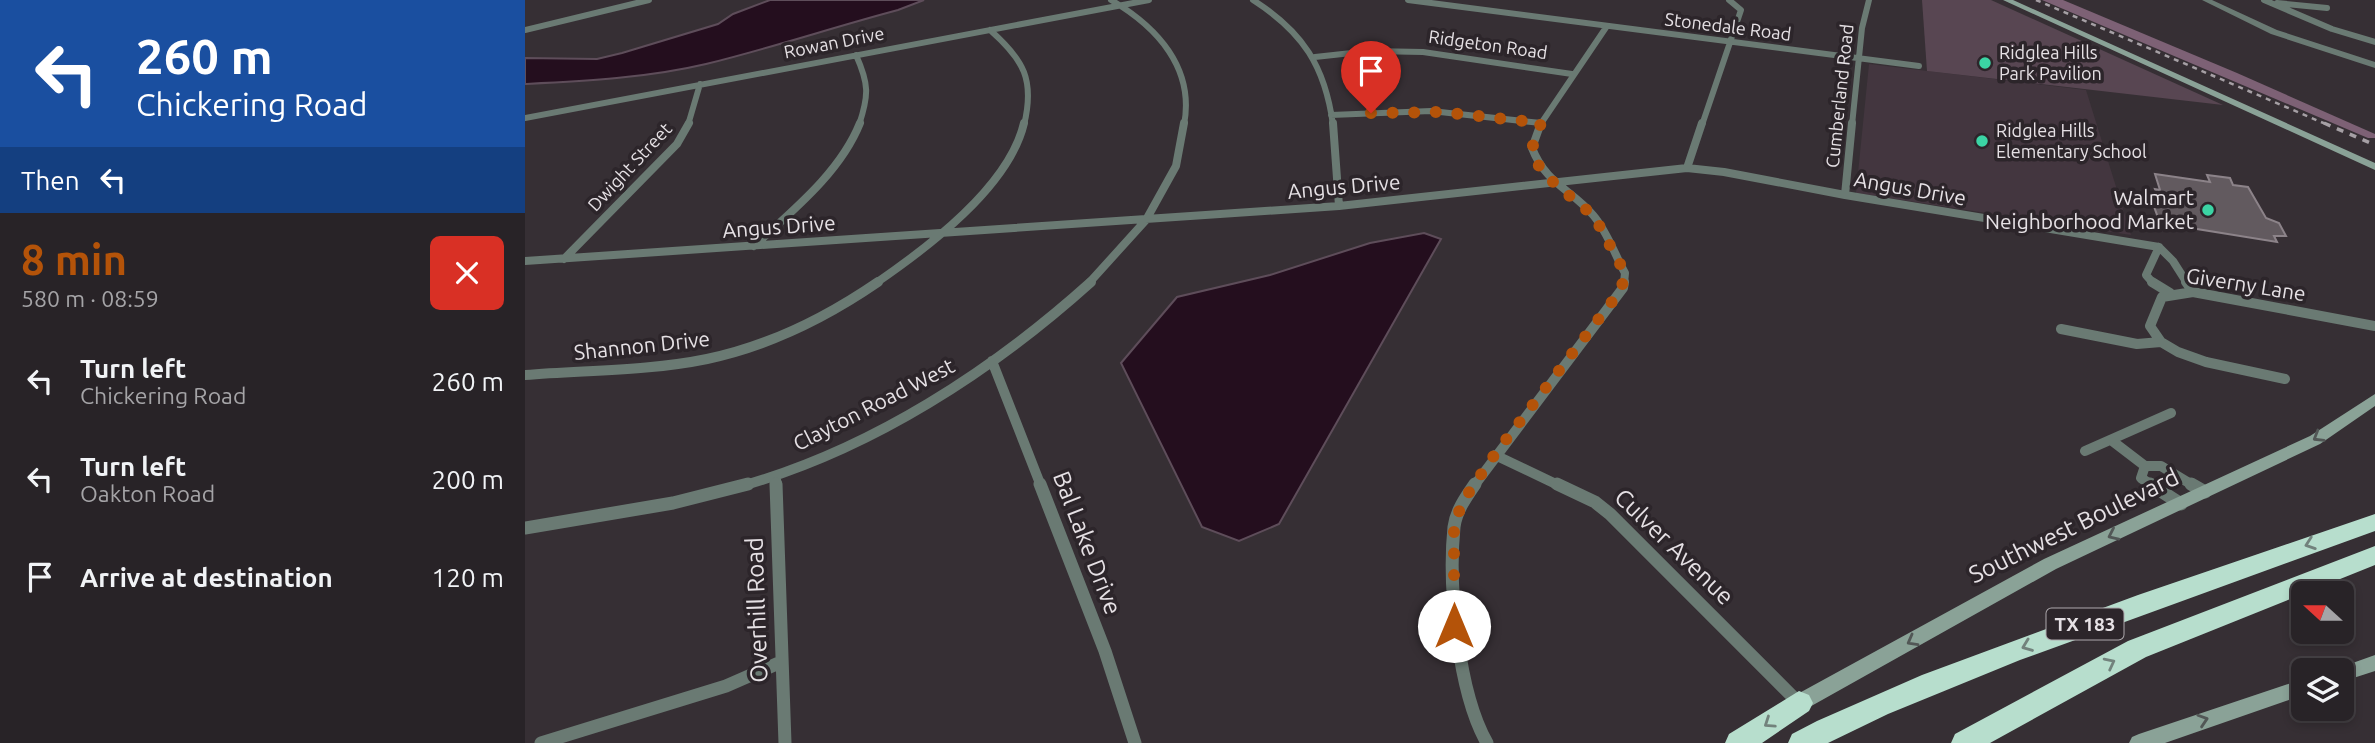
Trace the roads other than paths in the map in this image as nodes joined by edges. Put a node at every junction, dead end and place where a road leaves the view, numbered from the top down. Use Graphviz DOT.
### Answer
graph roads {
  1 [pos="649,0"];
  2 [pos="1149,0"];
  3 [pos="1253,0"];
  4 [pos="1408,0"];
  5 [pos="1729,0"];
  6 [pos="1869,0"];
  7 [pos="2007,0"];
  8 [pos="2206,0"];
  9 [pos="2266,1"];
  10 [pos="1116,3"];
  11 [pos="2327,8"];
  12 [pos="1607,26"];
  13 [pos="525,30"];
  14 [pos="990,30"];
  15 [pos="1730,42"];
  16 [pos="2375,42"];
  17 [pos="856,55"];
  18 [pos="1315,57"];
  19 [pos="1859,58"];
  20 [pos="2375,65"];
  21 [pos="1919,66"];
  22 [pos="1572,74"];
  23 [pos="700,84"];
  24 [pos="1331,115"];
  25 [pos="525,117"];
  26 [pos="2273,118"];
  27 [pos="1541,123"];
  28 [pos="2375,158"];
  29 [pos="2375,167"];
  30 [pos="1687,168"];
  31 [pos="1554,183"];
  32 [pos="1845,195"];
  33 [pos="1339,206"];
  34 [pos="1146,219"];
  35 [pos="940,234"];
  36 [pos="754,246"];
  37 [pos="2159,247"];
  38 [pos="564,259"];
  39 [pos="525,261"];
  40 [pos="2193,292"];
  41 [pos="2170,293"];
  42 [pos="2375,326"];
  43 [pos="2061,330"];
  44 [pos="2161,342"];
  45 [pos="992,361"];
  46 [pos="525,375"];
  47 [pos="2285,379"];
  48 [pos="2375,399"];
  49 [pos="2171,413"];
  50 [pos="2111,440"];
  51 [pos="2085,451"];
  52 [pos="1495,454"];
  53 [pos="2145,466"];
  54 [pos="776,475"];
  55 [pos="2205,492"];
  56 [pos="2181,504"];
  57 [pos="2375,522"];
  58 [pos="525,528"];
  59 [pos="2375,555"];
  60 [pos="782,662"];
  61 [pos="2375,663"];
  62 [pos="2354,670"];
  63 [pos="2291,691"];
  64 [pos="1799,703"];
  65 [pos="541,743"];
  66 [pos="785,743"];
  67 [pos="1135,743"];
  68 [pos="1487,743"];
  69 [pos="1739,743"];
  70 [pos="1802,743"];
  71 [pos="1965,743"];
  72 [pos="2139,743"];
  1 -- 13 [label="street"];
  2 -- 10 [label="street, Rowan Drive"];
  3 -- 18 [label="street"];
  4 -- 12 [label="street, Stonedale Road"];
  5 -- 15 [label="street"];
  6 -- 19 [label="street, Cumberland Road"];
  7 -- 26 [label="main road"];
  8 -- 20 [label="street"];
  9 -- 11 [label="street"];
  9 -- 16 [label="street"];
  10 -- 14 [label="street, Rowan Drive"];
  10 -- 34 [label="street, Clayton Road West"];
  12 -- 15 [label="street, Stonedale Road"];
  12 -- 22 [label="street"];
  14 -- 17 [label="street, Rowan Drive"];
  14 -- 35 [label="street, Shannon Drive"];
  15 -- 19 [label="street, Stonedale Road"];
  15 -- 30 [label="street"];
  17 -- 23 [label="street, Rowan Drive"];
  17 -- 36 [label="street"];
  18 -- 22 [label="street, Ridgeton Road"];
  18 -- 24 [label="street"];
  19 -- 21 [label="street, Stonedale Road"];
  19 -- 32 [label="street, Cumberland Road"];
  22 -- 27 [label="street"];
  23 -- 25 [label="street, Rowan Drive"];
  23 -- 38 [label="street, Dwight Street"];
  24 -- 27 [label="street"];
  24 -- 33 [label="street"];
  26 -- 28 [label="main road"];
  26 -- 29 [label="main road"];
  27 -- 31 [label="street"];
  30 -- 31 [label="street, Angus Drive"];
  30 -- 32 [label="street, Angus Drive"];
  31 -- 33 [label="street, Angus Drive"];
  31 -- 52 [label="street"];
  32 -- 37 [label="street, Angus Drive"];
  33 -- 34 [label="street, Angus Drive"];
  34 -- 35 [label="street, Angus Drive"];
  34 -- 45 [label="street, Clayton Road West"];
  35 -- 36 [label="street, Angus Drive"];
  35 -- 46 [label="street, Shannon Drive"];
  36 -- 38 [label="street, Angus Drive"];
  37 -- 40 [label="street"];
  37 -- 41 [label="street"];
  38 -- 39 [label="street, Angus Drive"];
  40 -- 41 [label="street, Giverny Lane"];
  40 -- 42 [label="street, Giverny Lane"];
  41 -- 44 [label="street, Giverny Lane"];
  43 -- 44 [label="street"];
  44 -- 47 [label="street"];
  45 -- 54 [label="street, Clayton Road West"];
  45 -- 67 [label="street, Bal Lake Drive"];
  48 -- 55 [label="main road, Southwest Boulevard, one-way"];
  49 -- 50 [label="street"];
  50 -- 51 [label="street"];
  50 -- 53 [label="street"];
  52 -- 64 [label="street, Culver Avenue"];
  52 -- 68 [label="street"];
  53 -- 55 [label="street"];
  53 -- 56 [label="street"];
  54 -- 58 [label="street, Clayton Road West"];
  54 -- 60 [label="street, Overhill Road"];
  55 -- 56 [label="main road, Southwest Boulevard"];
  56 -- 64 [label="main road, Southwest Boulevard, one-way"];
  57 -- 70 [label="highway, TX 183, one-way"];
  71 -- 59 [label="highway, TX 183, one-way"];
  60 -- 65 [label="street"];
  60 -- 66 [label="street, Overhill Road"];
  61 -- 62 [label="main road"];
  72 -- 63 [label="main road, one-way"];
  64 -- 69 [label="highway, one-way"];
}
